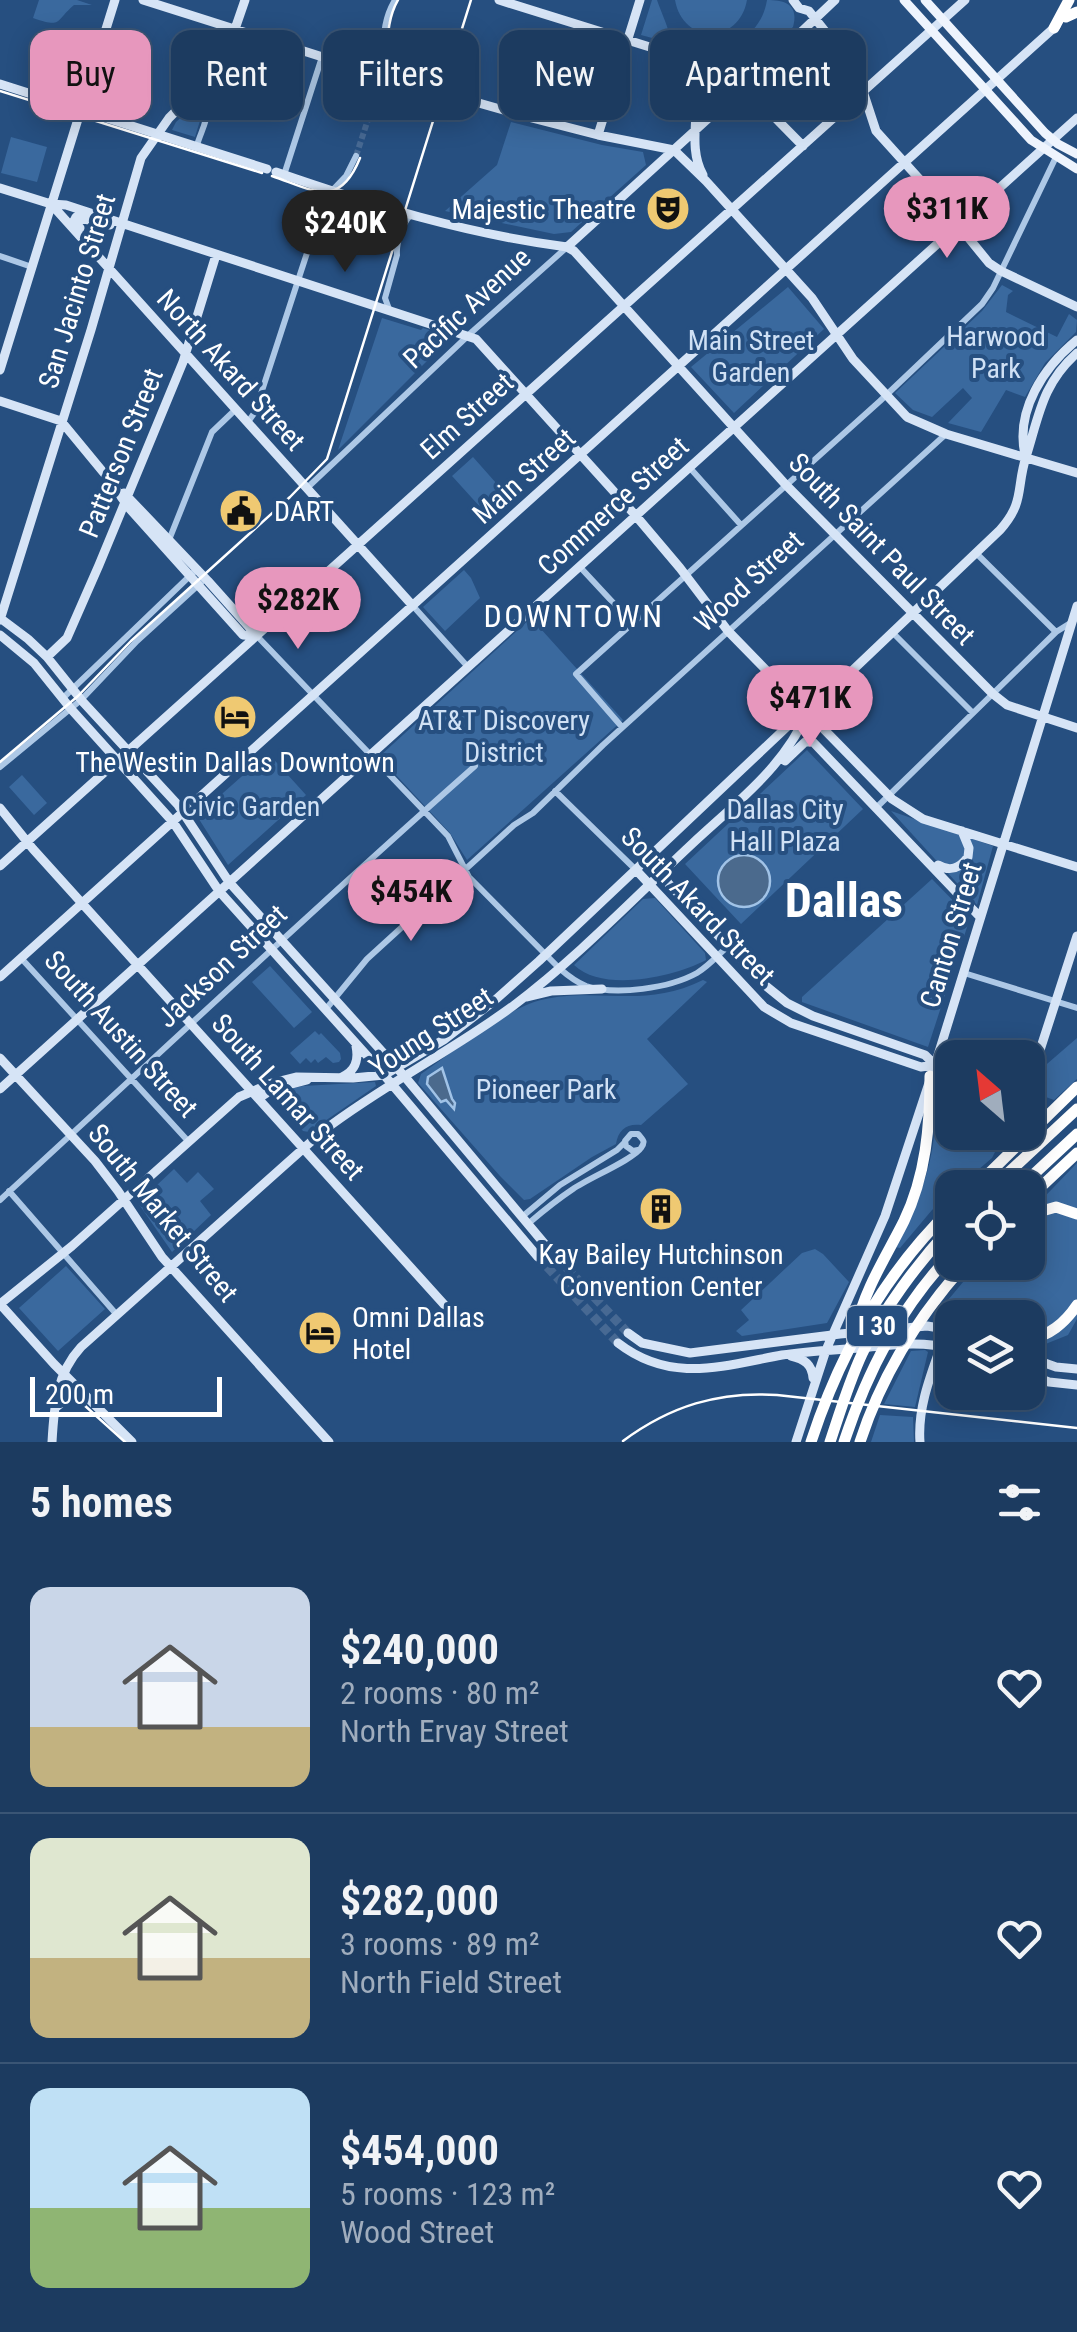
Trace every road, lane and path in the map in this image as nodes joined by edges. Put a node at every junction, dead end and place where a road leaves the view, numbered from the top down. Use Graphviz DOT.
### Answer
graph roads {
  1 [pos="115,0"];
  2 [pos="142,0"];
  3 [pos="244,0"];
  4 [pos="395,0"];
  5 [pos="499,0"];
  6 [pos="640,0"];
  7 [pos="792,0"];
  8 [pos="835,0"];
  9 [pos="904,0"];
  10 [pos="924,0"];
  11 [pos="965,0"];
  12 [pos="1069,0"];
  13 [pos="811,10"];
  14 [pos="1074,12"];
  15 [pos="943,20"];
  16 [pos="1054,28"];
  17 [pos="235,29"];
  18 [pos="106,30"];
  19 [pos="384,30"];
  20 [pos="591,30"];
  21 [pos="794,30"];
  22 [pos="826,30"];
  23 [pos="932,30"];
  24 [pos="630,35"];
  25 [pos="322,57"];
  26 [pos="996,80"];
  27 [pos="0,84"];
  28 [pos="866,89"];
  29 [pos="986,90"];
  30 [pos="30,93"];
  31 [pos="866,102"];
  32 [pos="479,106"];
  33 [pos="171,118"];
  34 [pos="1077,118"];
  35 [pos="78,120"];
  36 [pos="117,120"];
  37 [pos="204,120"];
  38 [pos="603,120"];
  39 [pos="696,120"];
  40 [pos="707,120"];
  41 [pos="777,120"];
  42 [pos="831,120"];
  43 [pos="696,130"];
  44 [pos="157,132"];
  45 [pos="598,135"];
  46 [pos="1053,140"];
  47 [pos="196,146"];
  48 [pos="802,146"];
  49 [pos="1043,149"];
  50 [pos="674,150"];
  51 [pos="1077,154"];
  52 [pos="356,156"];
  53 [pos="1056,158"];
  54 [pos="905,163"];
  55 [pos="1077,170"];
  56 [pos="275,172"];
  57 [pos="706,181"];
  58 [pos="0,188"];
  59 [pos="331,191"];
  60 [pos="52,204"];
  61 [pos="732,209"];
  62 [pos="410,216"];
  63 [pos="119,223"];
  64 [pos="958,225"];
  65 [pos="87,243"];
  66 [pos="567,247"];
  67 [pos="216,255"];
  68 [pos="0,256"];
  69 [pos="32,266"];
  70 [pos="110,268"];
  71 [pos="786,270"];
  72 [pos="1000,270"];
  73 [pos="298,281"];
  74 [pos="624,306"];
  75 [pos="1077,307"];
  76 [pos="389,309"];
  77 [pos="836,333"];
  78 [pos="468,336"];
  79 [pos="1077,340"];
  80 [pos="1077,353"];
  81 [pos="185,354"];
  82 [pos="678,366"];
  83 [pos="0,370"];
  84 [pos="525,394"];
  85 [pos="886,396"];
  86 [pos="0,401"];
  87 [pos="235,410"];
  88 [pos="60,421"];
  89 [pos="247,423"];
  90 [pos="734,427"];
  91 [pos="946,434"];
  92 [pos="581,456"];
  93 [pos="1026,457"];
  94 [pos="690,468"];
  95 [pos="1077,473"];
  96 [pos="786,485"];
  97 [pos="307,488"];
  98 [pos="126,500"];
  99 [pos="636,516"];
  100 [pos="741,525"];
  101 [pos="835,533"];
  102 [pos="169,540"];
  103 [pos="357,544"];
  104 [pos="976,553"];
  105 [pos="580,567"];
  106 [pos="194,572"];
  107 [pos="685,575"];
  108 [pos="202,582"];
  109 [pos="413,606"];
  110 [pos="1077,606"];
  111 [pos="912,613"];
  112 [pos="0,619"];
  113 [pos="1074,619"];
  114 [pos="632,624"];
  115 [pos="728,631"];
  116 [pos="892,632"];
  117 [pos="0,635"];
  118 [pos="256,636"];
  119 [pos="1054,636"];
  120 [pos="1063,650"];
  121 [pos="47,657"];
  122 [pos="468,667"];
  123 [pos="73,690"];
  124 [pos="993,694"];
  125 [pos="314,695"];
  126 [pos="62,699"];
  127 [pos="81,700"];
  128 [pos="71,709"];
  129 [pos="808,712"];
  130 [pos="973,713"];
  131 [pos="1042,716"];
  132 [pos="622,727"];
  133 [pos="1077,728"];
  134 [pos="128,751"];
  135 [pos="371,755"];
  136 [pos="118,760"];
  137 [pos="474,766"];
  138 [pos="0,767"];
  139 [pos="760,781"];
  140 [pos="555,791"];
  141 [pos="888,796"];
  142 [pos="0,808"];
  143 [pos="875,809"];
  144 [pos="424,810"];
  145 [pos="184,812"];
  146 [pos="173,822"];
  147 [pos="962,831"];
  148 [pos="27,841"];
  149 [pos="1002,842"];
  150 [pos="0,866"];
  151 [pos="1077,867"];
  152 [pos="466,870"];
  153 [pos="636,870"];
  154 [pos="662,872"];
  155 [pos="229,882"];
  156 [pos="648,884"];
  157 [pos="219,891"];
  158 [pos="954,891"];
  159 [pos="83,903"];
  160 [pos="980,918"];
  161 [pos="1077,936"];
  162 [pos="280,940"];
  163 [pos="728,946"];
  164 [pos="271,949"];
  165 [pos="546,955"];
  166 [pos="716,957"];
  167 [pos="21,958"];
  168 [pos="138,964"];
  169 [pos="559,968"];
  170 [pos="963,973"];
  171 [pos="0,977"];
  172 [pos="602,990"];
  173 [pos="334,998"];
  174 [pos="524,998"];
  175 [pos="1056,1002"];
  176 [pos="1077,1008"];
  177 [pos="325,1010"];
  178 [pos="77,1020"];
  179 [pos="192,1024"];
  180 [pos="1043,1040"];
  181 [pos="356,1044"];
  182 [pos="0,1058"];
  183 [pos="933,1070"];
  184 [pos="402,1073"];
  185 [pos="15,1074"];
  186 [pos="384,1075"];
  187 [pos="342,1077"];
  188 [pos="132,1080"];
  189 [pos="392,1085"];
  190 [pos="1077,1087"];
  191 [pos="0,1089"];
  192 [pos="256,1094"];
  193 [pos="1077,1110"];
  194 [pos="1077,1134"];
  195 [pos="71,1135"];
  196 [pos="625,1140"];
  197 [pos="188,1141"];
  198 [pos="304,1147"];
  199 [pos="638,1150"];
  200 [pos="1077,1153"];
  201 [pos="992,1170"];
  202 [pos="1012,1170"];
  203 [pos="1038,1170"];
  204 [pos="489,1176"];
  205 [pos="1045,1184"];
  206 [pos="477,1188"];
  207 [pos="9,1191"];
  208 [pos="123,1199"];
  209 [pos="0,1200"];
  210 [pos="1045,1208"];
  211 [pos="1077,1214"];
  212 [pos="506,1220"];
  213 [pos="526,1220"];
  214 [pos="935,1227"];
  215 [pos="935,1247"];
  216 [pos="548,1248"];
  217 [pos="62,1253"];
  218 [pos="538,1258"];
  219 [pos="171,1267"];
  220 [pos="935,1273"];
  221 [pos="952,1280"];
  222 [pos="0,1304"];
  223 [pos="1077,1305"];
  224 [pos="117,1315"];
  225 [pos="460,1321"];
  226 [pos="935,1328"];
  227 [pos="628,1333"];
  228 [pos="1045,1334"];
  229 [pos="839,1341"];
  230 [pos="618,1343"];
  231 [pos="935,1345"];
  232 [pos="663,1348"];
  233 [pos="675,1351"];
  234 [pos="784,1355"];
  235 [pos="1045,1362"];
  236 [pos="655,1363"];
  237 [pos="935,1365"];
  238 [pos="1077,1368"];
  239 [pos="63,1373"];
  240 [pos="1045,1380"];
  241 [pos="1077,1385"];
  242 [pos="812,1389"];
  243 [pos="88,1398"];
  244 [pos="54,1410"];
  245 [pos="52,1442"];
  246 [pos="132,1442"];
  247 [pos="328,1442"];
  248 [pos="796,1442"];
  249 [pos="812,1442"];
  250 [pos="830,1442"];
  251 [pos="844,1442"];
  252 [pos="860,1442"];
  253 [pos="920,1442"];
  1 -- 18 [label="main road"];
  2 -- 17 [label="main road"];
  3 -- 17 [label="main road, San Jacinto Street"];
  4 -- 19 [label="street"];
  5 -- 20 [label="main road"];
  6 -- 24 [label="main road"];
  7 -- 13 [label="main road"];
  8 -- 13 [label="main road, Pacific Avenue"];
  9 -- 23 [label="main road"];
  10 -- 15 [label="main road"];
  11 -- 15 [label="main road, Elm Street"];
  12 -- 16 [label="highway"];
  13 -- 21 [label="main road, Pacific Avenue"];
  13 -- 22 [label="main road"];
  14 -- 16 [label="main road, Main Street"];
  15 -- 23 [label="main road, Elm Street"];
  15 -- 26 [label="main road"];
  16 -- 26 [label="main road, Main Street"];
  17 -- 25 [label="main road"];
  23 -- 28 [label="main road, Elm Street"];
  23 -- 29 [label="main road"];
  25 -- 56 [label="street"];
  26 -- 29 [label="main road, Main Street"];
  26 -- 46 [label="main road"];
  27 -- 30 [label="main road"];
  29 -- 49 [label="main road"];
  29 -- 54 [label="main road, Main Street"];
  31 -- 54 [label="main road"];
  32 -- 45 [label="main road"];
  33 -- 44 [label="main road, San Jacinto Street"];
  34 -- 46 [label="main road, Commerce Street"];
  35 -- 60 [label="main road"];
  36 -- 44 [label="main road"];
  37 -- 47 [label="street"];
  38 -- 45 [label="main road"];
  39 -- 43 [label="main road"];
  40 -- 43 [label="main road, Pacific Avenue"];
  41 -- 48 [label="main road"];
  42 -- 48 [label="main road, Elm Street"];
  43 -- 50 [label="main road, Pacific Avenue"];
  43 -- 57 [label="main road"];
  44 -- 47 [label="main road"];
  44 -- 63 [label="main road, San Jacinto Street"];
  45 -- 50 [label="main road"];
  46 -- 49 [label="main road, Commerce Street"];
  46 -- 51 [label="main road"];
  47 -- 56 [label="main road"];
  48 -- 61 [label="main road, Elm Street"];
  49 -- 53 [label="main road"];
  49 -- 64 [label="main road, Commerce Street"];
  50 -- 57 [label="main road"];
  50 -- 66 [label="main road, Pacific Avenue"];
  52 -- 59 [label="street"];
  53 -- 55 [label="main road"];
  53 -- 72 [label="street"];
  54 -- 64 [label="main road"];
  54 -- 71 [label="main road, Main Street"];
  56 -- 59 [label="main road"];
  57 -- 61 [label="main road"];
  58 -- 60 [label="main road"];
  59 -- 62 [label="main road"];
  59 -- 73 [label="street"];
  60 -- 63 [label="main road"];
  60 -- 65 [label="main road, North Akard Street"];
  60 -- 69 [label="main road"];
  61 -- 71 [label="main road"];
  61 -- 74 [label="main road, Elm Street"];
  62 -- 66 [label="main road"];
  62 -- 76 [label="street"];
  63 -- 65 [label="main road"];
  63 -- 67 [label="main road"];
  63 -- 70 [label="main road, San Jacinto Street"];
  64 -- 72 [label="main road"];
  64 -- 77 [label="main road, Commerce Street"];
  65 -- 70 [label="main road, North Akard Street"];
  66 -- 74 [label="main road, South Saint Paul Street"];
  66 -- 78 [label="street, Pacific Avenue"];
  67 -- 73 [label="main road"];
  67 -- 81 [label="main road, Patterson Street"];
  68 -- 69 [label="street"];
  69 -- 83 [label="main road"];
  70 -- 81 [label="main road, North Akard Street"];
  70 -- 88 [label="main road, San Jacinto Street"];
  71 -- 77 [label="main road"];
  71 -- 82 [label="main road, Main Street"];
  72 -- 75 [label="main road"];
  72 -- 85 [label="street"];
  73 -- 76 [label="main road"];
  73 -- 89 [label="street"];
  74 -- 82 [label="main road, South Saint Paul Street"];
  74 -- 84 [label="main road, Elm Street"];
  76 -- 78 [label="main road"];
  77 -- 85 [label="main road"];
  77 -- 90 [label="main road, Commerce Street"];
  78 -- 84 [label="main road"];
  78 -- 97 [label="street, Pacific Avenue"];
  79 -- 93 [label="main road, Young Street"];
  80 -- 93 [label="main road, Young Street"];
  81 -- 87 [label="main road, North Akard Street"];
  81 -- 98 [label="main road, Patterson Street"];
  82 -- 90 [label="main road, South Saint Paul Street"];
  82 -- 92 [label="main road, Main Street"];
  84 -- 92 [label="main road"];
  84 -- 103 [label="main road, Elm Street"];
  85 -- 91 [label="main road"];
  85 -- 96 [label="street"];
  86 -- 88 [label="main road"];
  87 -- 89 [label="main road, North Akard Street"];
  87 -- 102 [label="street"];
  88 -- 98 [label="main road"];
  88 -- 112 [label="main road, San Jacinto Street"];
  89 -- 97 [label="main road, North Akard Street"];
  90 -- 94 [label="main road, Commerce Street"];
  90 -- 96 [label="main road, South Saint Paul Street"];
  91 -- 93 [label="main road"];
  91 -- 101 [label="street, Wood Street"];
  92 -- 99 [label="main road"];
  92 -- 109 [label="main road, Main Street"];
  93 -- 95 [label="main road"];
  93 -- 104 [label="main road, Young Street"];
  94 -- 99 [label="main road, Commerce Street"];
  94 -- 100 [label="street"];
  96 -- 100 [label="street"];
  96 -- 101 [label="main road, South Saint Paul Street"];
  97 -- 103 [label="main road, North Akard Street"];
  98 -- 102 [label="main road"];
  98 -- 106 [label="main road"];
  98 -- 121 [label="main road, Patterson Street"];
  99 -- 105 [label="main road, Commerce Street"];
  99 -- 107 [label="main road"];
  100 -- 107 [label="street"];
  101 -- 111 [label="main road, South Saint Paul Street"];
  101 -- 115 [label="street, Wood Street"];
  102 -- 106 [label="main road"];
  103 -- 109 [label="main road, North Akard Street"];
  103 -- 118 [label="main road, Elm Street"];
  104 -- 111 [label="main road, Young Street"];
  104 -- 119 [label="street"];
  105 -- 114 [label="street"];
  105 -- 122 [label="main road, Commerce Street"];
  106 -- 108 [label="main road"];
  106 -- 123 [label="street"];
  107 -- 114 [label="street"];
  107 -- 115 [label="main road"];
  108 -- 118 [label="main road"];
  108 -- 127 [label="street"];
  109 -- 122 [label="street"];
  109 -- 125 [label="main road, Main Street"];
  110 -- 113 [label="main road, Canton Street"];
  111 -- 116 [label="main road, Young Street"];
  111 -- 124 [label="main road, South Saint Paul Street"];
  112 -- 121 [label="main road"];
  113 -- 119 [label="street"];
  113 -- 120 [label="main road, Canton Street"];
  114 -- 132 [label="street"];
  115 -- 129 [label="main road"];
  115 -- 132 [label="street, Wood Street"];
  116 -- 129 [label="main road, Young Street"];
  116 -- 130 [label="street"];
  117 -- 126 [label="main road"];
  118 -- 125 [label="street"];
  118 -- 134 [label="main road, Elm Street"];
  119 -- 120 [label="main road"];
  119 -- 124 [label="street"];
  120 -- 131 [label="main road, Canton Street"];
  121 -- 123 [label="main road"];
  122 -- 135 [label="main road, Commerce Street"];
  123 -- 126 [label="street"];
  123 -- 127 [label="main road"];
  124 -- 130 [label="street"];
  124 -- 131 [label="main road, South Saint Paul Street"];
  125 -- 135 [label="street"];
  125 -- 145 [label="main road, Main Street"];
  126 -- 128 [label="main road"];
  127 -- 128 [label="street"];
  127 -- 134 [label="main road"];
  128 -- 136 [label="main road"];
  128 -- 138 [label="street"];
  129 -- 139 [label="main road, Young Street"];
  129 -- 141 [label="main road"];
  129 -- 153 [label="main road, Young Street"];
  130 -- 141 [label="street"];
  131 -- 133 [label="main road, South Saint Paul Street"];
  131 -- 149 [label="main road, Canton Street"];
  132 -- 140 [label="street, Wood Street"];
  134 -- 136 [label="main road, Elm Street"];
  134 -- 145 [label="main road"];
  135 -- 144 [label="street"];
  135 -- 155 [label="main road, Commerce Street"];
  136 -- 146 [label="main road"];
  136 -- 148 [label="main road, Elm Street"];
  137 -- 144 [label="street, Jackson Street"];
  139 -- 143 [label="main road"];
  139 -- 154 [label="main road, Young Street"];
  140 -- 152 [label="street, Wood Street"];
  140 -- 153 [label="street, South Akard Street"];
  141 -- 143 [label="street"];
  141 -- 147 [label="main road"];
  142 -- 148 [label="main road, South Lamar Street"];
  143 -- 158 [label="main road"];
  144 -- 152 [label="street"];
  144 -- 162 [label="street, Jackson Street"];
  145 -- 146 [label="main road, Main Street"];
  145 -- 155 [label="main road"];
  146 -- 157 [label="main road"];
  146 -- 159 [label="main road, Main Street"];
  147 -- 149 [label="main road"];
  147 -- 158 [label="main road"];
  148 -- 150 [label="main road, Elm Street"];
  148 -- 159 [label="main road, South Lamar Street"];
  149 -- 151 [label="main road"];
  149 -- 160 [label="main road, Canton Street"];
  152 -- 165 [label="street"];
  152 -- 173 [label="street, Wood Street"];
  153 -- 156 [label="main road, South Akard Street"];
  153 -- 165 [label="main road, Young Street"];
  154 -- 156 [label="main road, Young Street"];
  154 -- 163 [label="main road, South Akard Street"];
  155 -- 157 [label="main road, Commerce Street"];
  155 -- 162 [label="main road"];
  156 -- 166 [label="main road, South Akard Street"];
  156 -- 169 [label="main road, Young Street"];
  157 -- 164 [label="main road"];
  157 -- 168 [label="main road, Commerce Street"];
  158 -- 160 [label="main road"];
  159 -- 167 [label="main road, Main Street"];
  159 -- 168 [label="main road, South Lamar Street"];
  160 -- 170 [label="main road, Canton Street"];
  161 -- 175 [label="main road"];
  162 -- 164 [label="street, Jackson Street"];
  162 -- 173 [label="main road"];
  163 -- 166 [label="street"];
  163 -- 183 [label="main road, South Akard Street"];
  164 -- 177 [label="main road"];
  164 -- 179 [label="street, Jackson Street"];
  165 -- 169 [label="street"];
  165 -- 184 [label="main road, Young Street"];
  166 -- 172 [label="street"];
  166 -- 183 [label="main road, South Akard Street"];
  167 -- 171 [label="main road, Main Street"];
  167 -- 178 [label="street, South Austin Street"];
  168 -- 178 [label="main road, Commerce Street"];
  168 -- 179 [label="main road, South Lamar Street"];
  169 -- 172 [label="street"];
  169 -- 174 [label="main road, Young Street"];
  170 -- 175 [label="street"];
  170 -- 183 [label="main road, Canton Street"];
  172 -- 174 [label="main road"];
  173 -- 177 [label="street, Wood Street"];
  173 -- 184 [label="main road"];
  174 -- 184 [label="main road, Young Street"];
  175 -- 176 [label="street"];
  175 -- 180 [label="main road"];
  177 -- 181 [label="main road"];
  178 -- 185 [label="main road, Commerce Street"];
  178 -- 188 [label="street, South Austin Street"];
  179 -- 188 [label="street, Jackson Street"];
  179 -- 192 [label="main road, South Lamar Street"];
  181 -- 186 [label="main road"];
  181 -- 187 [label="main road"];
  182 -- 185 [label="main road, South Market Street"];
  183 -- 229 [label="main road, Canton Street"];
  183 -- 229 [label="highway"];
  184 -- 186 [label="main road, Young Street"];
  184 -- 189 [label="main road, Young Street"];
  184 -- 204 [label="main road"];
  185 -- 191 [label="main road, Commerce Street"];
  185 -- 195 [label="main road, South Market Street"];
  186 -- 187 [label="main road"];
  186 -- 189 [label="main road"];
  187 -- 192 [label="main road"];
  188 -- 195 [label="street, Jackson Street"];
  188 -- 197 [label="street, South Austin Street"];
  189 -- 198 [label="main road, Young Street"];
  189 -- 206 [label="main road"];
  190 -- 201 [label="highway"];
  192 -- 197 [label="main road"];
  192 -- 198 [label="main road, South Lamar Street"];
  193 -- 202 [label="highway"];
  194 -- 203 [label="highway"];
  195 -- 207 [label="street, Jackson Street"];
  195 -- 208 [label="main road, South Market Street"];
  196 -- 199 [label="street"];
  196 -- 199 [label="street"];
  196 -- 213 [label="street"];
  197 -- 208 [label="main road"];
  198 -- 219 [label="main road, Young Street"];
  198 -- 225 [label="main road, South Lamar Street"];
  199 -- 213 [label="street"];
  200 -- 205 [label="highway"];
  204 -- 206 [label="main road"];
  204 -- 213 [label="main road"];
  206 -- 212 [label="main road"];
  207 -- 209 [label="street, Jackson Street"];
  207 -- 217 [label="street"];
  208 -- 217 [label="main road"];
  208 -- 219 [label="main road, South Market Street"];
  210 -- 211 [label="highway"];
  212 -- 213 [label="main road"];
  212 -- 218 [label="main road"];
  213 -- 216 [label="main road"];
  214 -- 229 [label="highway"];
  215 -- 250 [label="highway, I 30"];
  217 -- 222 [label="main road"];
  217 -- 224 [label="street"];
  219 -- 224 [label="main road, Young Street"];
  219 -- 247 [label="main road, South Market Street"];
  220 -- 251 [label="highway, I 30"];
  221 -- 252 [label="highway"];
  222 -- 239 [label="main road"];
  223 -- 228 [label="highway"];
  224 -- 239 [label="main road, Young Street"];
  226 -- 229 [label="main road"];
  227 -- 232 [label="main road"];
  229 -- 231 [label="main road"];
  229 -- 233 [label="main road"];
  229 -- 234 [label="main road"];
  229 -- 242 [label="main road, Canton Street"];
  229 -- 249 [label="highway"];
  230 -- 236 [label="main road"];
  232 -- 233 [label="main road"];
  232 -- 236 [label="street"];
  233 -- 236 [label="street"];
  234 -- 236 [label="main road"];
  234 -- 242 [label="main road"];
  235 -- 238 [label="main road"];
  237 -- 253 [label="main road"];
  239 -- 243 [label="main road"];
  239 -- 244 [label="main road"];
  240 -- 241 [label="main road"];
  242 -- 248 [label="main road, Canton Street"];
  243 -- 244 [label="main road"];
  243 -- 246 [label="main road"];
  244 -- 245 [label="main road"];
}
